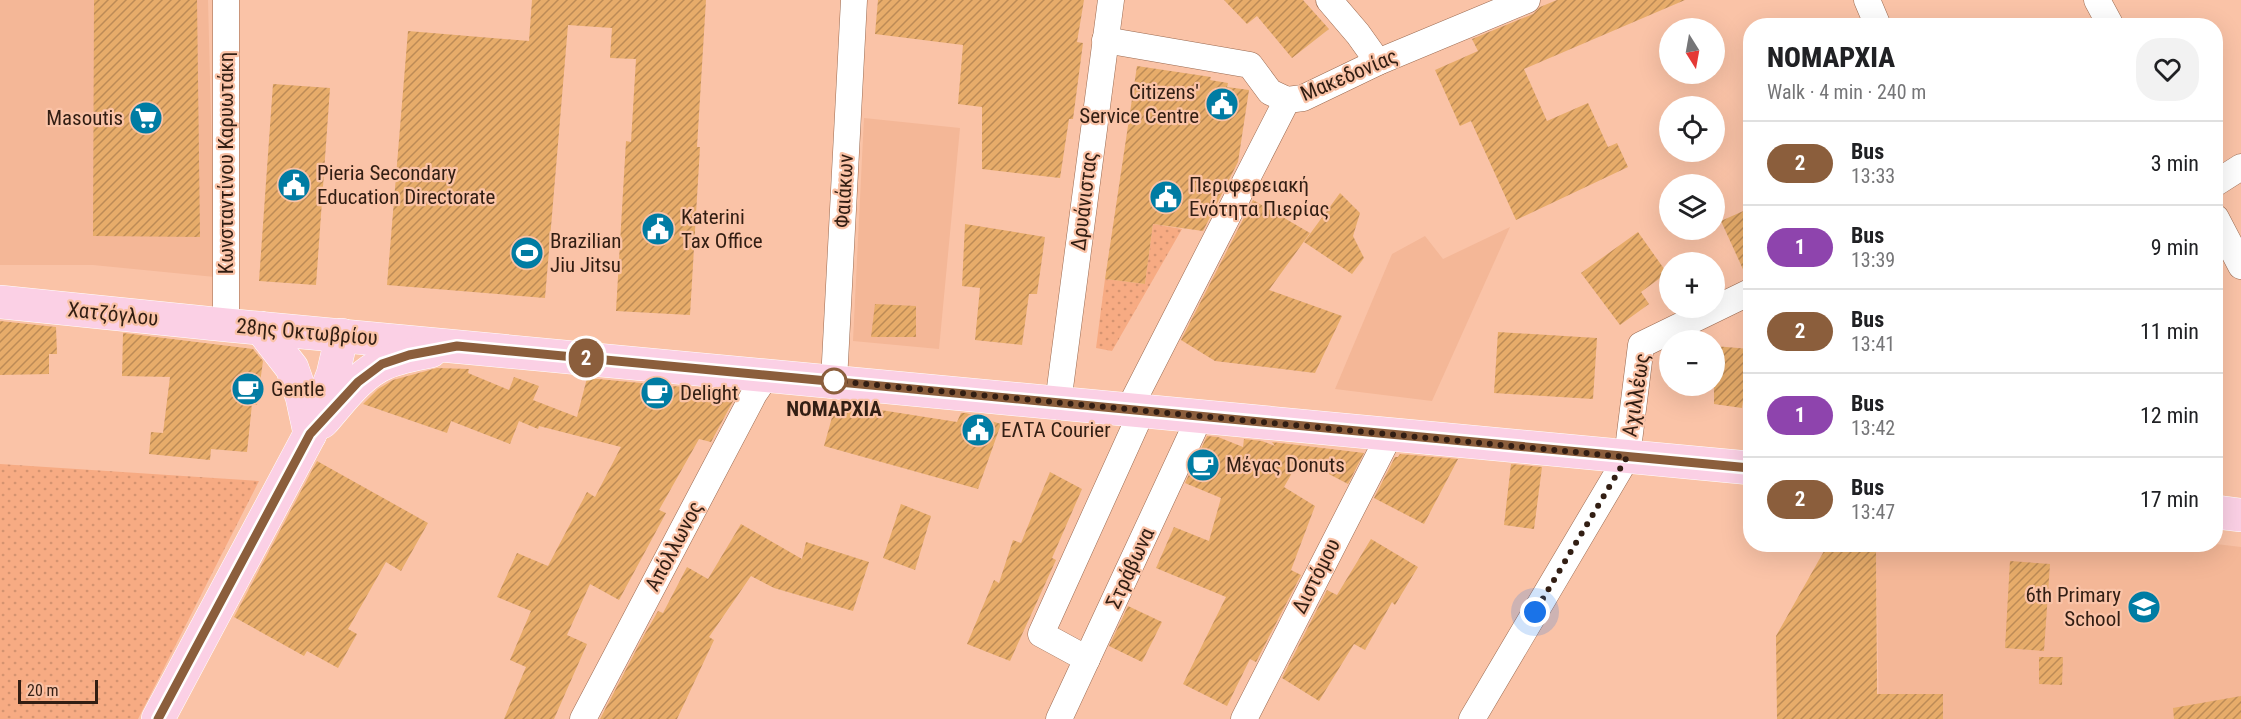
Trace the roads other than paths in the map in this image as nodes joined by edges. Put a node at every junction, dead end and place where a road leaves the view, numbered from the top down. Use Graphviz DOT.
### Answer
graph roads {
  1 [pos="226,0"];
  2 [pos="854,0"];
  3 [pos="1111,0"];
  4 [pos="1329,0"];
  5 [pos="1527,0"];
  6 [pos="1867,0"];
  7 [pos="2097,0"];
  8 [pos="1875,18"];
  9 [pos="2107,18"];
  10 [pos="1105,40"];
  11 [pos="1378,62"];
  12 [pos="1287,99"];
  13 [pos="2241,167"];
  14 [pos="2223,179"];
  15 [pos="2223,231"];
  16 [pos="2241,266"];
  17 [pos="1743,295"];
  18 [pos="0,302"];
  19 [pos="226,325"];
  20 [pos="261,328"];
  21 [pos="342,335"];
  22 [pos="457,346"];
  23 [pos="767,375"];
  24 [pos="834,381"];
  25 [pos="1058,403"];
  26 [pos="1136,410"];
  27 [pos="1200,416"];
  28 [pos="310,434"];
  29 [pos="1390,434"];
  30 [pos="1627,457"];
  31 [pos="1743,467"];
  32 [pos="2223,513"];
  33 [pos="2241,515"];
  34 [pos="1087,659"];
  35 [pos="158,719"];
  36 [pos="583,719"];
  37 [pos="1059,719"];
  38 [pos="1244,719"];
  39 [pos="1472,719"];
  1 -- 19 [label="street, Κωνσταντίνου Καρυωτάκη"];
  2 -- 24 [label="street, Φαιάκων"];
  3 -- 10 [label="street, Δρυάνιστας"];
  4 -- 11 [label="street"];
  5 -- 11 [label="street, Μακεδονίας"];
  6 -- 8 [label="street"];
  7 -- 9 [label="street"];
  10 -- 12 [label="street, Μακεδονίας"];
  10 -- 25 [label="street, Δρυάνιστας"];
  11 -- 12 [label="street, Μακεδονίας"];
  12 -- 26 [label="street"];
  13 -- 14 [label="street"];
  15 -- 16 [label="street"];
  17 -- 30 [label="street, Αχιλλέως"];
  18 -- 19 [label="main road, Χατζόγλου"];
  19 -- 20 [label="main road, 28ης Οκτωβρίου"];
  20 -- 21 [label="main road, 28ης Οκτωβρίου"];
  20 -- 28 [label="main road"];
  21 -- 22 [label="main road, 28ης Οκτωβρίου"];
  21 -- 28 [label="main road"];
  22 -- 23 [label="main road, 28ης Οκτωβρίου"];
  22 -- 28 [label="main road"];
  23 -- 24 [label="main road, 28ης Οκτωβρίου"];
  23 -- 36 [label="street, Απόλλωνος"];
  24 -- 25 [label="main road, 28ης Οκτωβρίου"];
  25 -- 26 [label="main road, 28ης Οκτωβρίου"];
  26 -- 27 [label="main road, 28ης Οκτωβρίου"];
  26 -- 34 [label="street"];
  27 -- 29 [label="main road, 28ης Οκτωβρίου"];
  27 -- 34 [label="street, Στράβωνα"];
  28 -- 35 [label="main road"];
  29 -- 30 [label="main road, 28ης Οκτωβρίου"];
  29 -- 38 [label="street, Διστόμου"];
  30 -- 31 [label="main road, 28ης Οκτωβρίου"];
  30 -- 39 [label="street"];
  32 -- 33 [label="main road"];
  34 -- 37 [label="street, Στράβωνα"];
}
